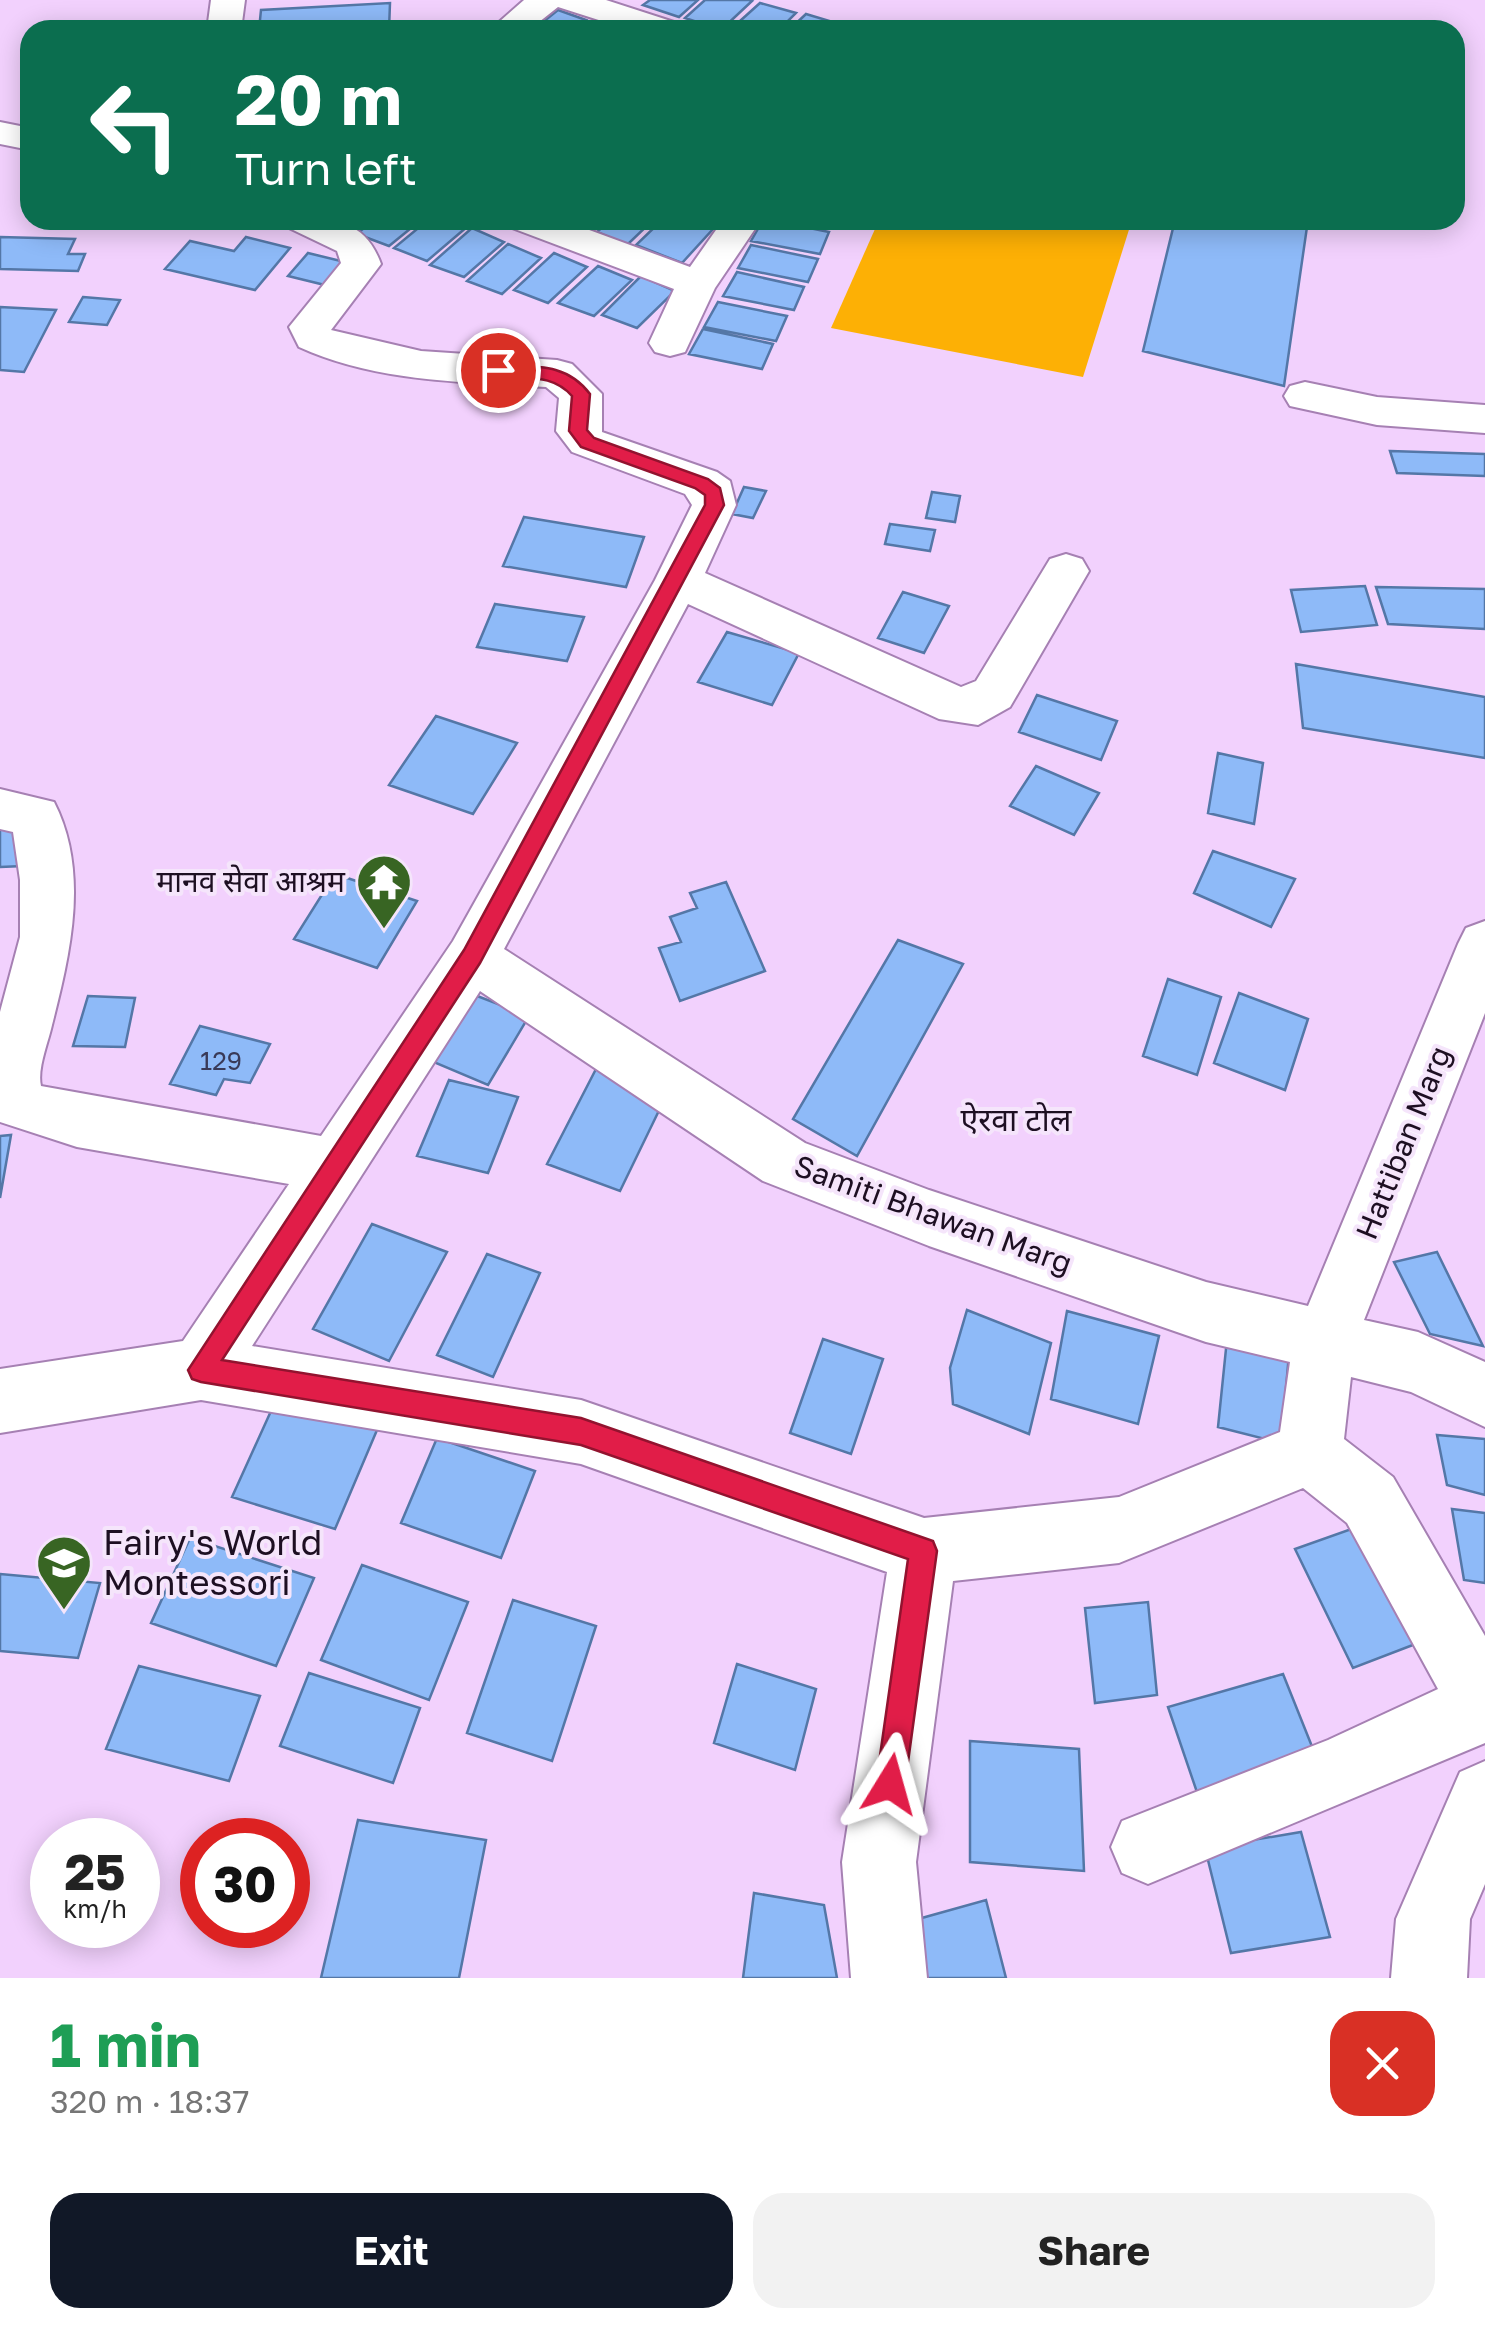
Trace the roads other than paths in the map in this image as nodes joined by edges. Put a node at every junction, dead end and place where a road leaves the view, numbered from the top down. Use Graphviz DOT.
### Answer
graph roads {
  1 [pos="546,0"];
  2 [pos="570,0"];
  3 [pos="520,20"];
  4 [pos="633,20"];
  5 [pos="324,230"];
  6 [pos="554,230"];
  7 [pos="735,230"];
  8 [pos="698,281"];
  9 [pos="670,343"];
  10 [pos="1305,396"];
  11 [pos="1485,419"];
  12 [pos="1066,571"];
  13 [pos="678,580"];
  14 [pos="0,809"];
  15 [pos="1485,944"];
  16 [pos="472,957"];
  17 [pos="334,1165"];
  18 [pos="1324,1343"];
  19 [pos="201,1370"];
  20 [pos="1485,1395"];
  21 [pos="0,1402"];
  22 [pos="1310,1453"];
  23 [pos="924,1551"];
  24 [pos="1484,1706"];
  25 [pos="1485,1797"];
  26 [pos="1148,1847"];
  27 [pos="889,1978"];
  28 [pos="1429,1978"];
  1 -- 3 [label="street"];
  2 -- 4 [label="street"];
  5 -- 13 [label="street"];
  6 -- 8 [label="street"];
  7 -- 8 [label="street"];
  8 -- 9 [label="street"];
  10 -- 11 [label="street"];
  12 -- 13 [label="street"];
  13 -- 16 [label="street"];
  14 -- 17 [label="street"];
  15 -- 18 [label="street, Hattiban Marg"];
  16 -- 17 [label="street"];
  16 -- 18 [label="street, Samiti Bhawan Marg"];
  17 -- 19 [label="street"];
  18 -- 20 [label="street, Samiti Bhawan Marg"];
  18 -- 22 [label="street, Hattiban Marg"];
  19 -- 21 [label="street"];
  19 -- 23 [label="street"];
  22 -- 23 [label="street"];
  22 -- 24 [label="street"];
  23 -- 27 [label="street"];
  24 -- 26 [label="street"];
  25 -- 28 [label="street"];
}
